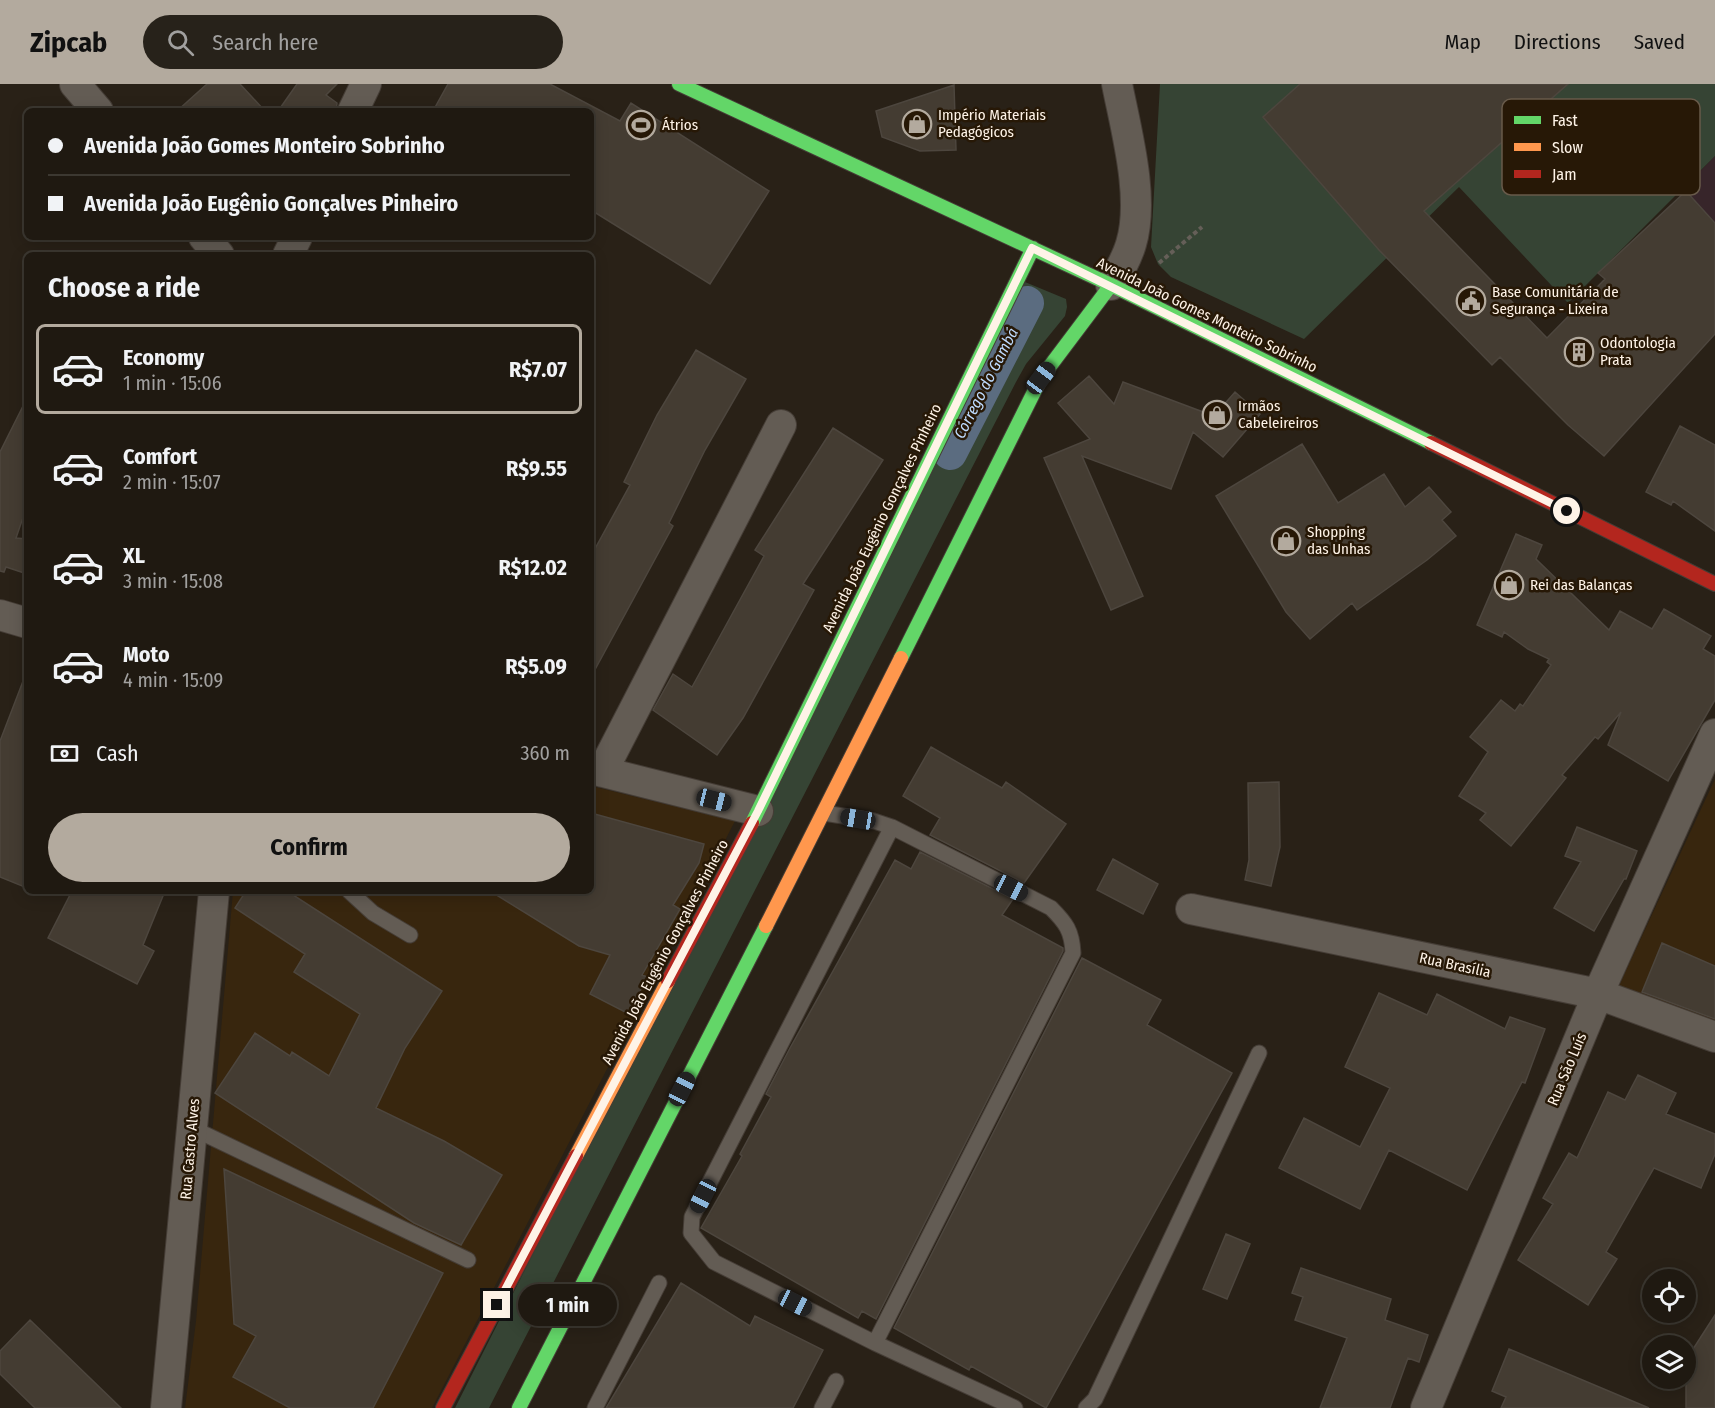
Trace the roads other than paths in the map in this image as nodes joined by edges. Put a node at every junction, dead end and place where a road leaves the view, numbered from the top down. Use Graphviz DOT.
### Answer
graph roads {
  1 [pos="75,84"];
  2 [pos="366,84"];
  3 [pos="679,84"];
  4 [pos="1117,84"];
  5 [pos="719,93"];
  6 [pos="95,108"];
  7 [pos="354,108"];
  8 [pos="206,240"];
  9 [pos="1032,248"];
  10 [pos="216,252"];
  11 [pos="1111,285"];
  12 [pos="781,425"];
  13 [pos="1715,584"];
  14 [pos="0,615"];
  15 [pos="24,622"];
  16 [pos="1715,734"];
  17 [pos="597,771"];
  18 [pos="758,811"];
  19 [pos="824,813"];
  20 [pos="892,827"];
  21 [pos="214,894"];
  22 [pos="352,894"];
  23 [pos="1191,909"];
  24 [pos="410,935"];
  25 [pos="1598,994"];
  26 [pos="1715,1037"];
  27 [pos="1258,1053"];
  28 [pos="192,1128"];
  29 [pos="468,1260"];
  30 [pos="659,1282"];
  31 [pos="875,1343"];
  32 [pos="836,1381"];
  33 [pos="166,1408"];
  34 [pos="443,1408"];
  35 [pos="519,1408"];
  36 [pos="595,1408"];
  37 [pos="822,1408"];
  38 [pos="1015,1408"];
  39 [pos="1086,1408"];
  40 [pos="1426,1408"];
  1 -- 6 [label="street"];
  2 -- 7 [label="street"];
  3 -- 5 [label="street, Avenida João Gomes Monteiro Sobrinho"];
  4 -- 11 [label="street"];
  5 -- 9 [label="street, Avenida João Gomes Monteiro Sobrinho"];
  8 -- 10 [label="street"];
  9 -- 11 [label="street, Avenida João Gomes Monteiro Sobrinho"];
  9 -- 18 [label="street, Avenida João Eugênio Gonçalves Pinheiro"];
  11 -- 13 [label="street, Avenida João Gomes Monteiro Sobrinho"];
  11 -- 19 [label="street"];
  12 -- 17 [label="street"];
  14 -- 15 [label="street"];
  16 -- 25 [label="street, Rua São Luís"];
  17 -- 18 [label="street"];
  18 -- 34 [label="street, Avenida João Eugênio Gonçalves Pinheiro"];
  19 -- 20 [label="lane"];
  19 -- 35 [label="street"];
  20 -- 31 [label="lane"];
  20 -- 31 [label="lane"];
  21 -- 28 [label="street, Rua Castro Alves"];
  22 -- 24 [label="lane"];
  23 -- 25 [label="street, Rua Brasília"];
  25 -- 26 [label="street, Rua Brasília"];
  25 -- 40 [label="street, Rua São Luís"];
  27 -- 39 [label="lane"];
  28 -- 29 [label="lane"];
  28 -- 33 [label="street, Rua Castro Alves"];
  30 -- 36 [label="lane"];
  31 -- 38 [label="lane"];
  32 -- 37 [label="lane"];
}
